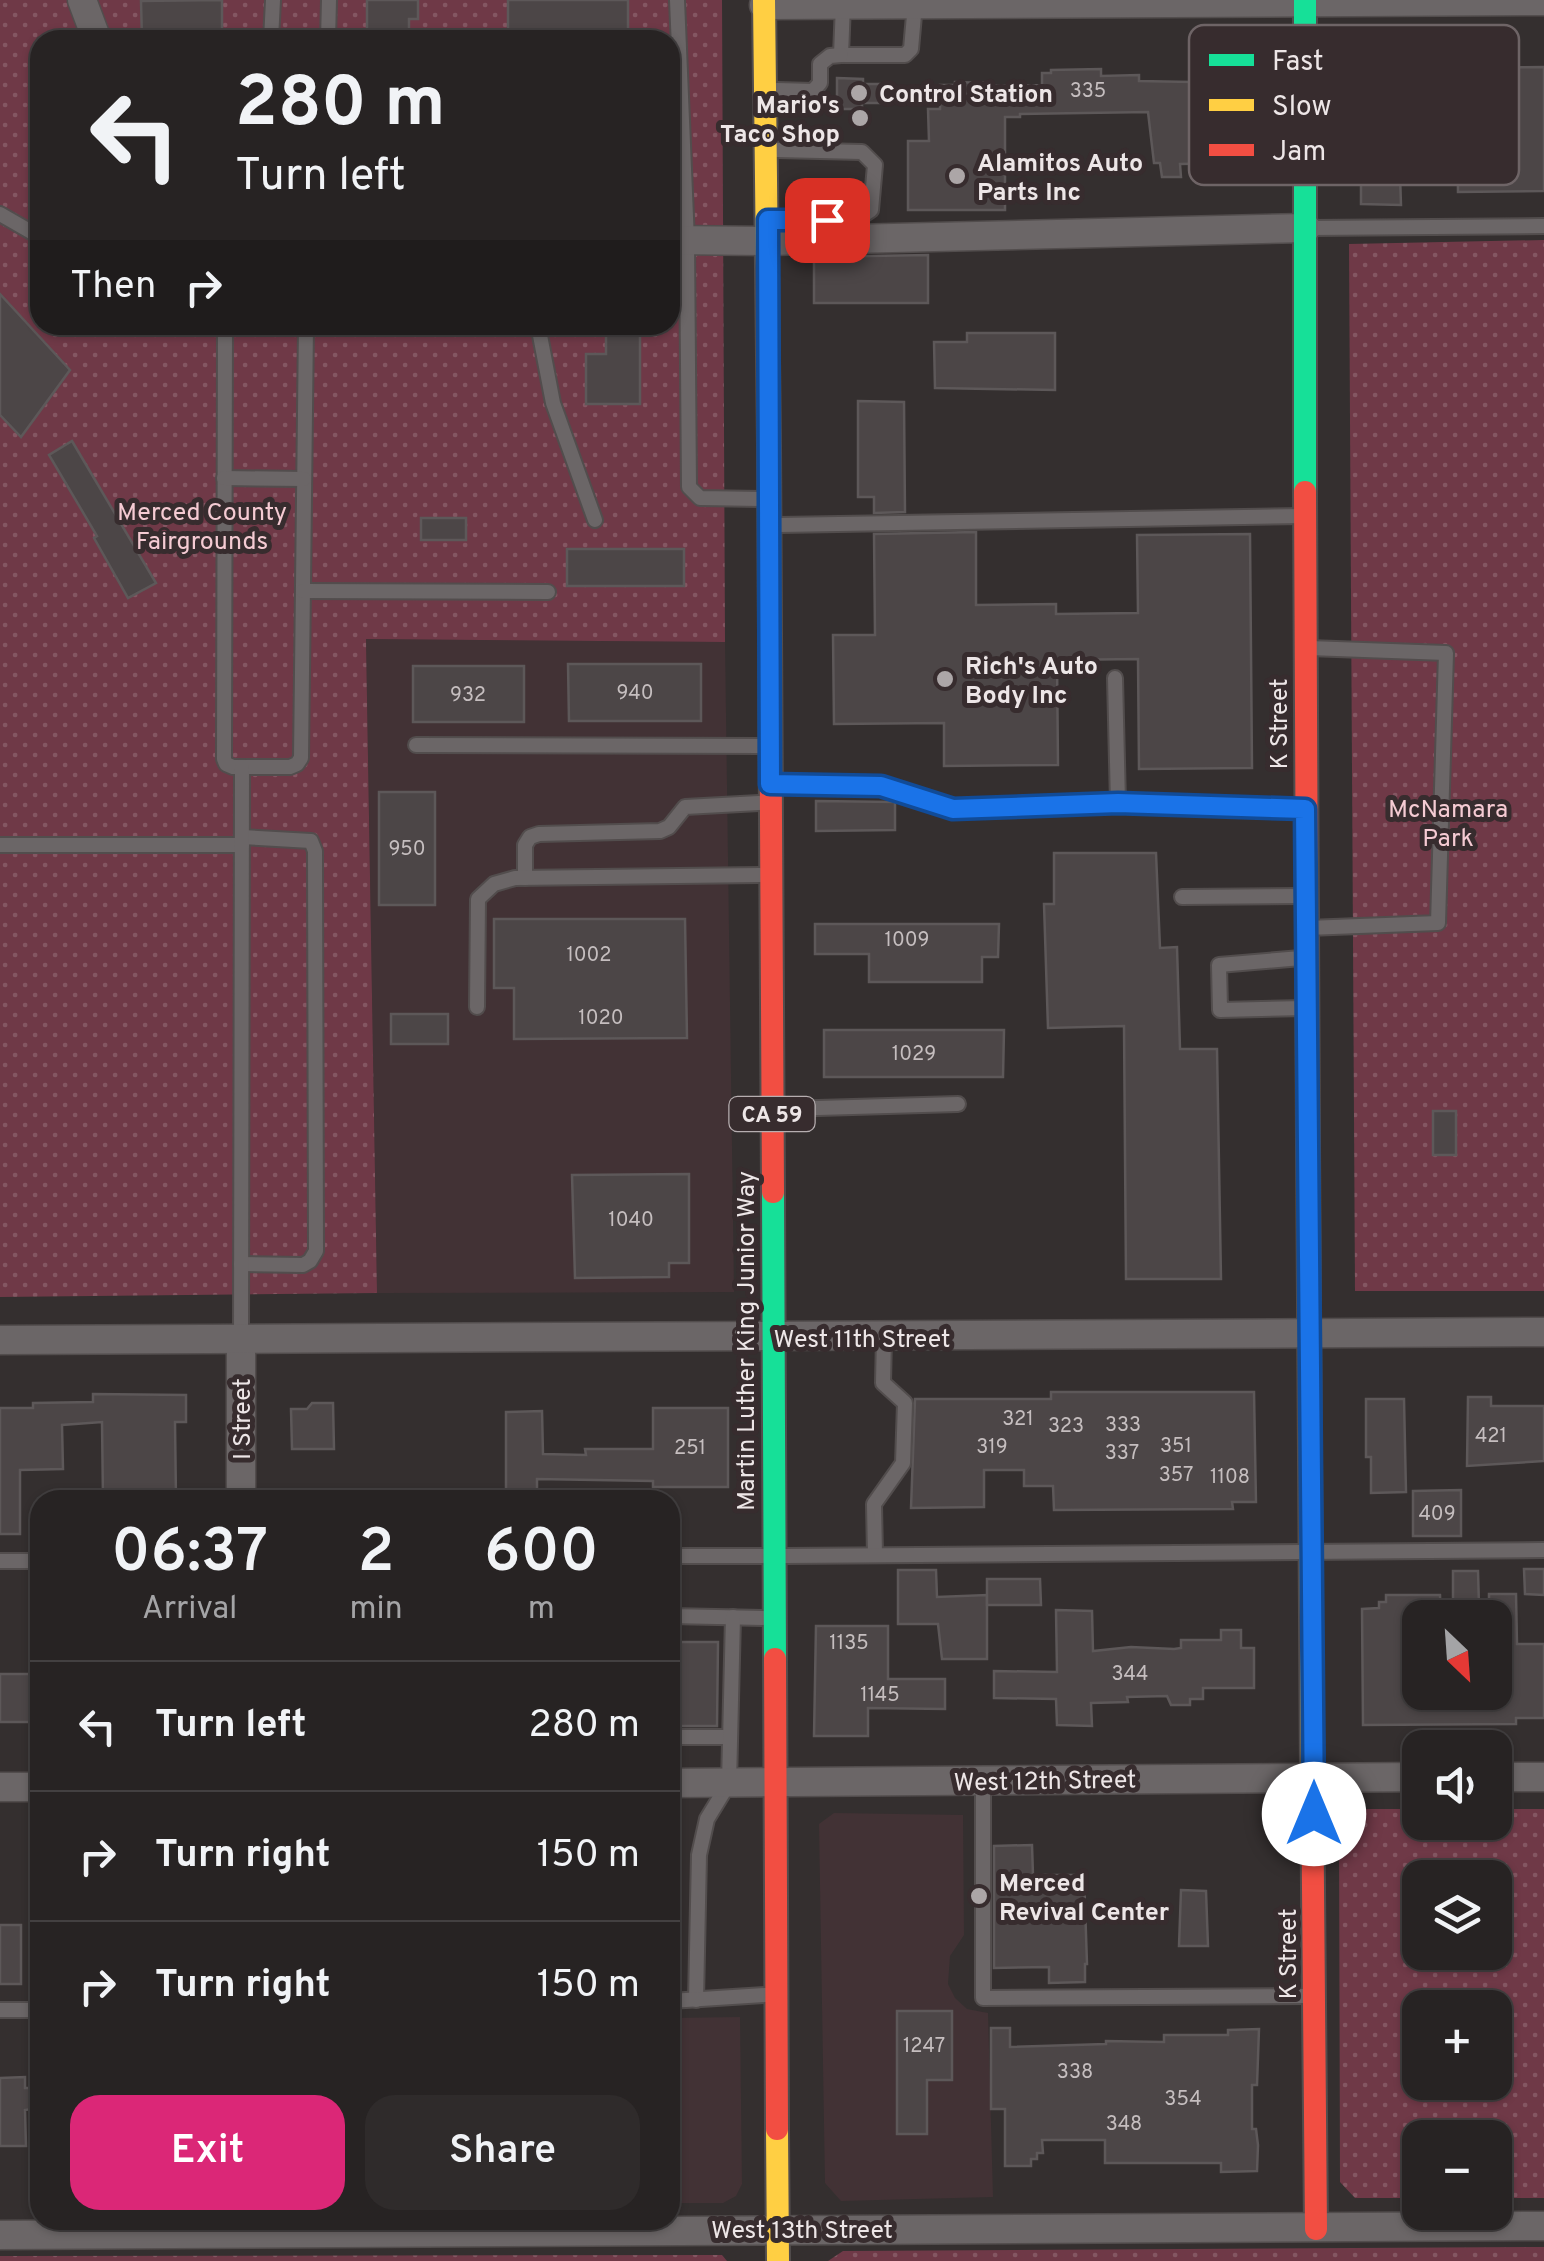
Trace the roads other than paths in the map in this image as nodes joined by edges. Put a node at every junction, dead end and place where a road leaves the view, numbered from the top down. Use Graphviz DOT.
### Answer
graph roads {
  1 [pos="82,0"];
  2 [pos="273,0"];
  3 [pos="329,0"];
  4 [pos="677,0"];
  5 [pos="1544,0"];
  6 [pos="1305,1"];
  7 [pos="764,2"];
  8 [pos="844,4"];
  9 [pos="915,4"];
  10 [pos="93,30"];
  11 [pos="272,30"];
  12 [pos="328,30"];
  13 [pos="677,30"];
  14 [pos="842,55"];
  15 [pos="766,90"];
  16 [pos="767,150"];
  17 [pos="1306,185"];
  18 [pos="0,214"];
  19 [pos="1544,226"];
  20 [pos="1306,228"];
  21 [pos="768,230"];
  22 [pos="30,231"];
  23 [pos="680,240"];
  24 [pos="680,265"];
  25 [pos="225,335"];
  26 [pos="306,335"];
  27 [pos="540,335"];
  28 [pos="224,478"];
  29 [pos="304,479"];
  30 [pos="769,498"];
  31 [pos="1306,516"];
  32 [pos="595,520"];
  33 [pos="769,525"];
  34 [pos="303,591"];
  35 [pos="548,592"];
  36 [pos="1306,648"];
  37 [pos="1115,678"];
  38 [pos="416,744"];
  39 [pos="769,746"];
  40 [pos="242,767"];
  41 [pos="770,793"];
  42 [pos="1118,803"];
  43 [pos="1305,809"];
  44 [pos="242,841"];
  45 [pos="0,845"];
  46 [pos="770,875"];
  47 [pos="524,878"];
  48 [pos="1306,896"];
  49 [pos="1182,897"];
  50 [pos="1306,928"];
  51 [pos="1307,958"];
  52 [pos="477,1007"];
  53 [pos="1308,1008"];
  54 [pos="958,1104"];
  55 [pos="772,1110"];
  56 [pos="242,1264"];
  57 [pos="1544,1332"];
  58 [pos="1312,1335"];
  59 [pos="241,1338"];
  60 [pos="773,1338"];
  61 [pos="884,1338"];
  62 [pos="0,1340"];
  63 [pos="241,1490"];
  64 [pos="1544,1550"];
  65 [pos="1312,1551"];
  66 [pos="875,1555"];
  67 [pos="680,1556"];
  68 [pos="774,1556"];
  69 [pos="0,1561"];
  70 [pos="30,1561"];
  71 [pos="680,1616"];
  72 [pos="733,1617"];
  73 [pos="774,1618"];
  74 [pos="753,1678"];
  75 [pos="680,1737"];
  76 [pos="730,1737"];
  77 [pos="1402,1777"];
  78 [pos="1512,1777"];
  79 [pos="1544,1777"];
  80 [pos="1314,1778"];
  81 [pos="983,1781"];
  82 [pos="774,1782"];
  83 [pos="680,1783"];
  84 [pos="729,1783"];
  85 [pos="30,1786"];
  86 [pos="0,1787"];
  87 [pos="776,1994"];
  88 [pos="1314,1996"];
  89 [pos="696,2000"];
  90 [pos="680,2001"];
  91 [pos="0,2010"];
  92 [pos="30,2010"];
  93 [pos="1544,2226"];
  94 [pos="680,2228"];
  95 [pos="778,2228"];
  96 [pos="1316,2229"];
  97 [pos="158,2230"];
  98 [pos="0,2235"];
  99 [pos="778,2261"];
  1 -- 10 [label="street"];
  2 -- 11 [label="lane"];
  3 -- 12 [label="lane"];
  4 -- 13 [label="lane"];
  5 -- 6 [label="street"];
  6 -- 9 [label="street"];
  7 -- 8 [label="street"];
  7 -- 15 [label="main road, Martin Luther King Junior Way / CA 59"];
  8 -- 9 [label="street"];
  8 -- 14 [label="lane"];
  9 -- 14 [label="lane"];
  14 -- 15 [label="lane"];
  15 -- 16 [label="main road, Martin Luther King Junior Way / CA 59"];
  16 -- 21 [label="main road, Martin Luther King Junior Way / CA 59"];
  16 -- 21 [label="lane"];
  17 -- 20 [label="main road, K Street"];
  18 -- 22 [label="lane"];
  19 -- 20 [label="lane"];
  20 -- 21 [label="street"];
  20 -- 31 [label="main road, K Street"];
  21 -- 23 [label="street"];
  21 -- 30 [label="main road, Martin Luther King Junior Way / CA 59"];
  24 -- 30 [label="lane"];
  25 -- 28 [label="lane"];
  26 -- 29 [label="lane"];
  27 -- 32 [label="lane"];
  28 -- 29 [label="lane"];
  28 -- 40 [label="lane"];
  29 -- 34 [label="lane"];
  30 -- 33 [label="main road, Martin Luther King Junior Way / CA 59"];
  31 -- 33 [label="lane"];
  31 -- 36 [label="main road, K Street"];
  33 -- 39 [label="main road, Martin Luther King Junior Way / CA 59"];
  34 -- 35 [label="lane"];
  34 -- 40 [label="lane"];
  36 -- 43 [label="main road, K Street"];
  36 -- 50 [label="lane"];
  37 -- 42 [label="lane"];
  38 -- 39 [label="lane"];
  39 -- 41 [label="main road, Martin Luther King Junior Way / CA 59"];
  40 -- 44 [label="lane"];
  41 -- 42 [label="lane"];
  41 -- 46 [label="main road, Martin Luther King Junior Way / CA 59"];
  41 -- 47 [label="lane"];
  42 -- 43 [label="lane"];
  43 -- 48 [label="main road, K Street"];
  44 -- 45 [label="lane"];
  44 -- 56 [label="lane"];
  44 -- 56 [label="lane"];
  46 -- 47 [label="lane"];
  46 -- 55 [label="main road, Martin Luther King Junior Way / CA 59"];
  47 -- 52 [label="lane"];
  48 -- 49 [label="lane"];
  48 -- 50 [label="main road, K Street"];
  50 -- 51 [label="main road, K Street"];
  51 -- 53 [label="main road, K Street"];
  51 -- 53 [label="lane"];
  53 -- 58 [label="main road, K Street"];
  54 -- 55 [label="lane"];
  55 -- 60 [label="main road, Martin Luther King Junior Way / CA 59"];
  56 -- 59 [label="lane"];
  57 -- 58 [label="street, West 11th Street"];
  58 -- 61 [label="street, West 11th Street"];
  58 -- 65 [label="main road, K Street"];
  59 -- 60 [label="street, West 11th Street"];
  59 -- 62 [label="street, West 11th Street"];
  59 -- 63 [label="street, I Street"];
  60 -- 61 [label="street, West 11th Street"];
  60 -- 68 [label="main road, Martin Luther King Junior Way / CA 59"];
  61 -- 66 [label="lane"];
  64 -- 65 [label="lane"];
  65 -- 66 [label="lane"];
  65 -- 80 [label="main road, K Street"];
  66 -- 68 [label="lane"];
  67 -- 68 [label="lane"];
  68 -- 73 [label="main road, Martin Luther King Junior Way / CA 59"];
  69 -- 70 [label="lane"];
  71 -- 72 [label="lane"];
  72 -- 73 [label="lane"];
  72 -- 74 [label="lane"];
  73 -- 74 [label="main road, Martin Luther King Junior Way / CA 59"];
  74 -- 76 [label="lane"];
  74 -- 82 [label="main road, Martin Luther King Junior Way / CA 59"];
  75 -- 76 [label="lane"];
  76 -- 84 [label="lane"];
  77 -- 80 [label="street, West 12th Street"];
  78 -- 79 [label="street"];
  80 -- 81 [label="street, West 12th Street"];
  80 -- 88 [label="main road, K Street"];
  81 -- 82 [label="street, West 12th Street"];
  81 -- 88 [label="lane"];
  82 -- 84 [label="street, West 12th Street"];
  82 -- 87 [label="main road, Martin Luther King Junior Way / CA 59"];
  83 -- 84 [label="street, West 12th Street"];
  84 -- 89 [label="lane"];
  85 -- 86 [label="street"];
  87 -- 89 [label="lane"];
  87 -- 95 [label="main road, Martin Luther King Junior Way / CA 59"];
  88 -- 96 [label="main road, K Street"];
  89 -- 90 [label="lane"];
  91 -- 92 [label="lane"];
  93 -- 96 [label="street, West 13th Street"];
  94 -- 95 [label="street, West 13th Street"];
  95 -- 96 [label="street, West 13th Street"];
  95 -- 99 [label="main road, Martin Luther King Junior Way / CA 59"];
  97 -- 98 [label="street, West 13th Street"];
}
